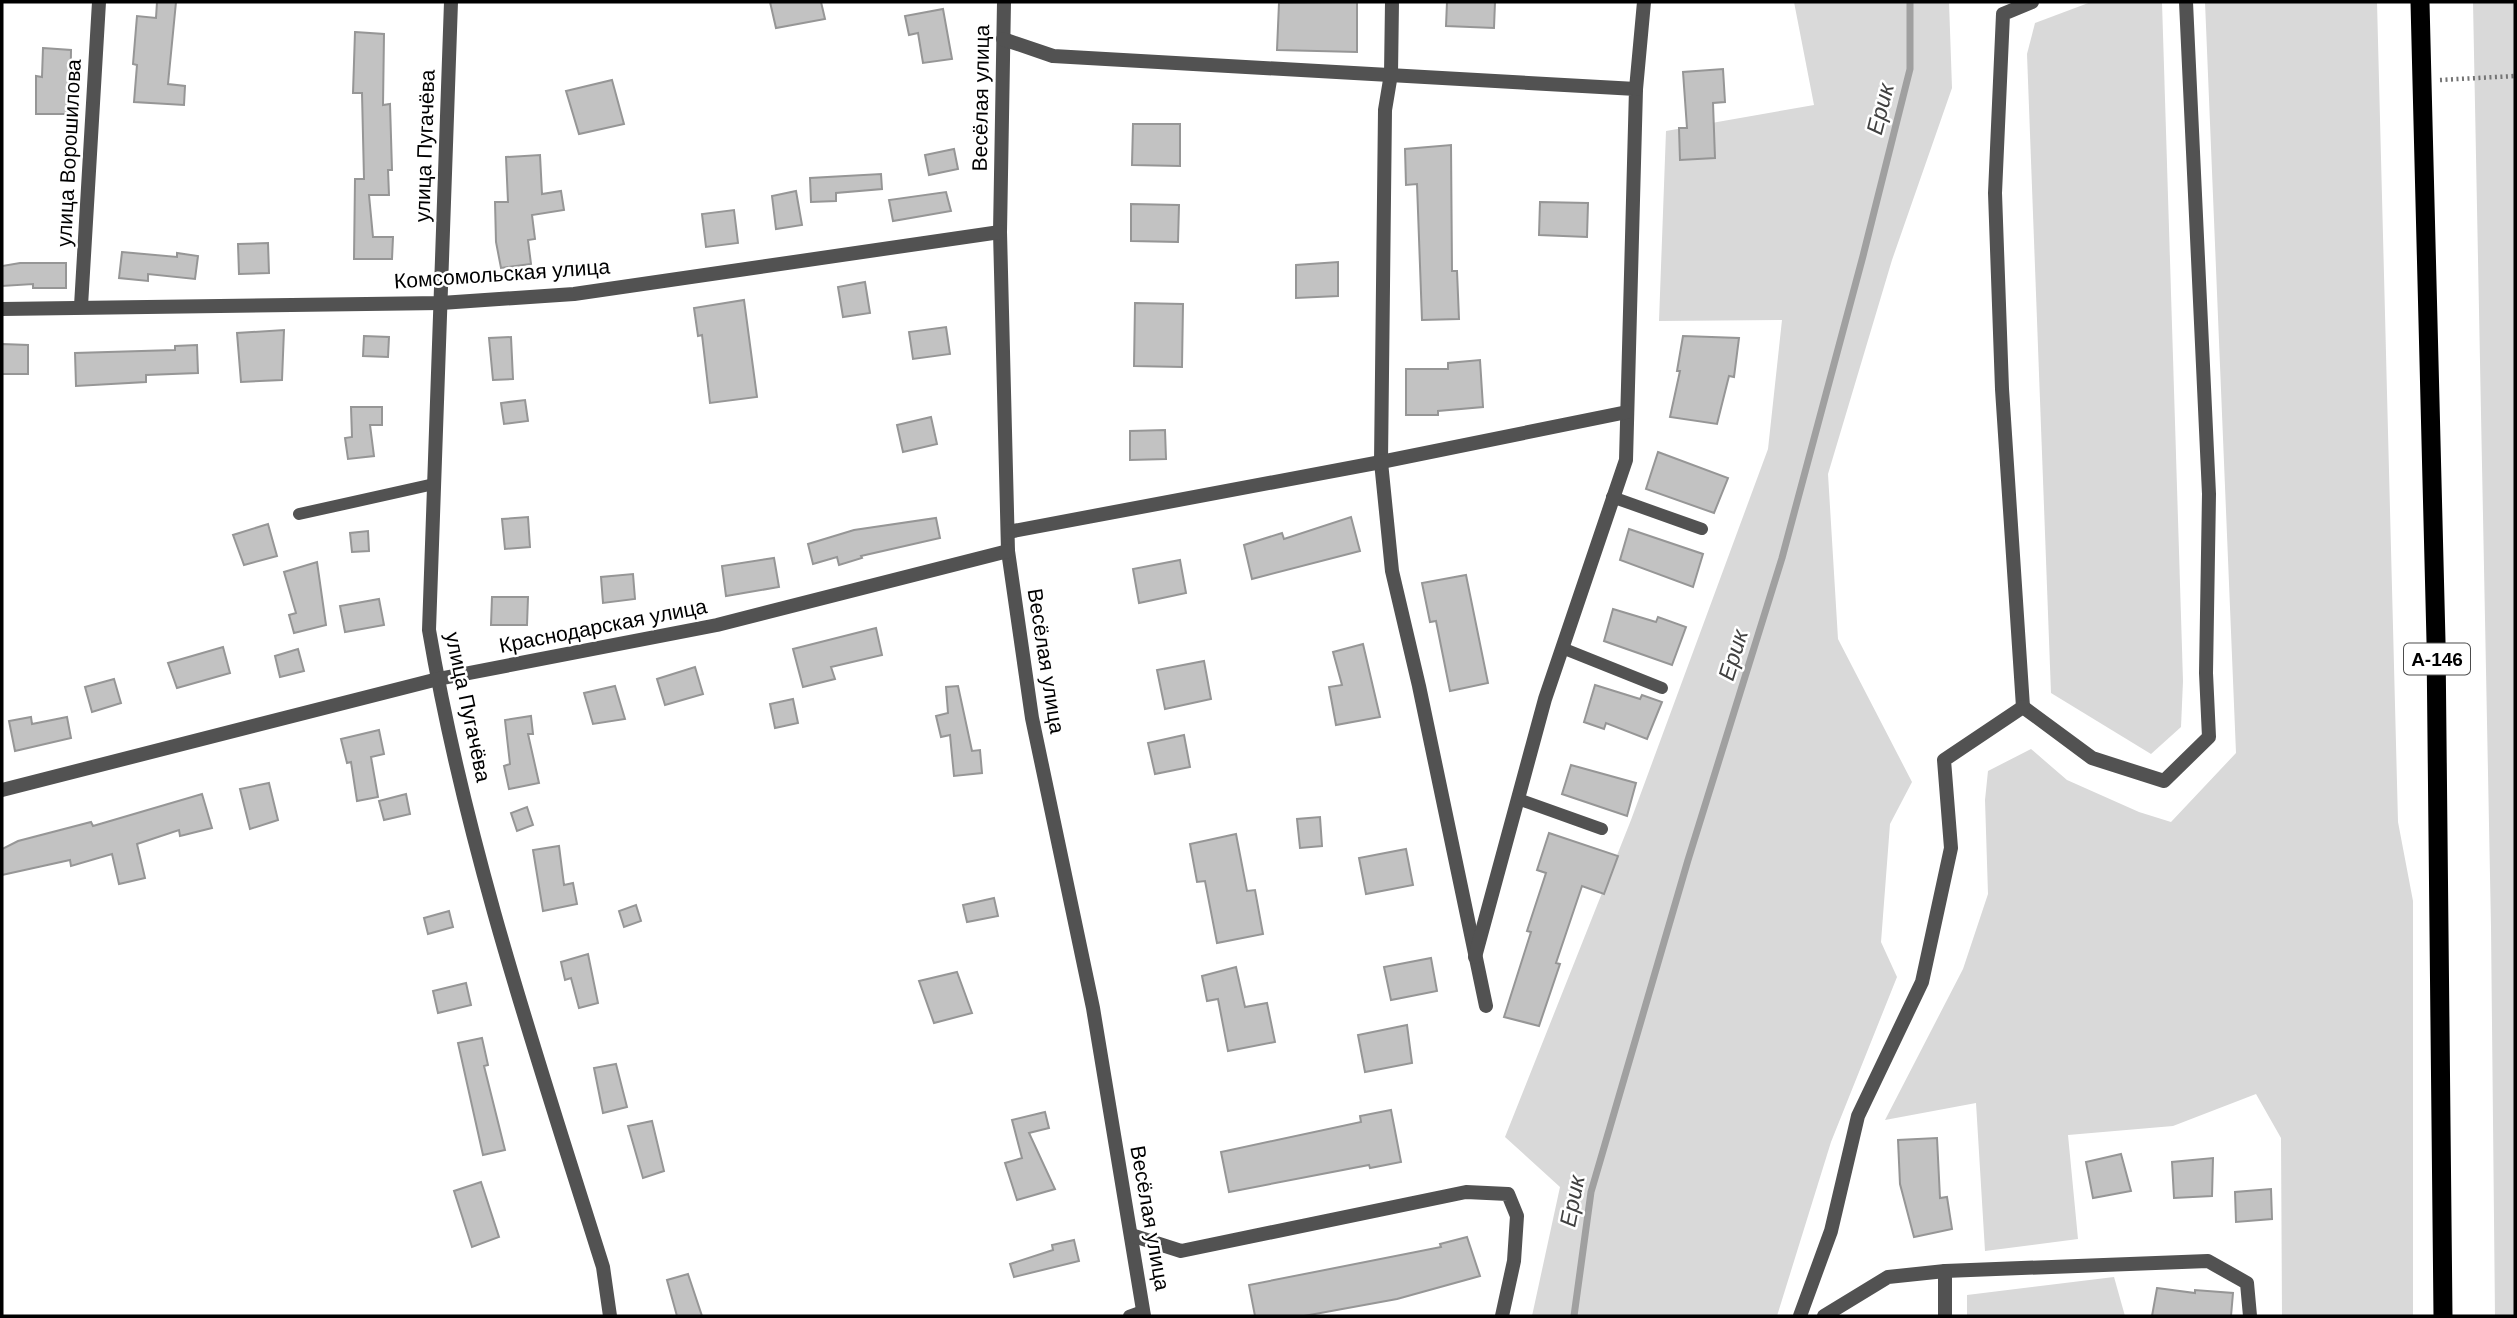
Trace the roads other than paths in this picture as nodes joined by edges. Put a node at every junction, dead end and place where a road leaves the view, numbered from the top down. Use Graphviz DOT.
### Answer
graph roads {
  1 [pos="99,2"];
  2 [pos="451,2"];
  3 [pos="1004,2"];
  4 [pos="1392,2"];
  5 [pos="1644,2"];
  6 [pos="2032,2"];
  7 [pos="2186,2"];
  8 [pos="2420,2"];
  9 [pos="1003,40"];
  10 [pos="1391,74"];
  11 [pos="1636,89"];
  12 [pos="1000,232"];
  13 [pos="441,303"];
  14 [pos="81,306"];
  15 [pos="2,309"];
  16 [pos="1627,412"];
  17 [pos="1381,462"];
  18 [pos="435,484"];
  19 [pos="1612,497"];
  20 [pos="299,514"];
  21 [pos="1702,529"];
  22 [pos="1008,531"];
  23 [pos="1008,551"];
  24 [pos="1562,648"];
  25 [pos="438,679"];
  26 [pos="1662,688"];
  27 [pos="2022,707"];
  28 [pos="2,790"];
  29 [pos="1518,799"];
  30 [pos="1602,829"];
  31 [pos="1475,957"];
  32 [pos="1486,1006"];
  33 [pos="1131,1236"];
  34 [pos="1945,1270"];
  35 [pos="1143,1314"];
  36 [pos="610,1316"];
  37 [pos="1129,1316"];
  38 [pos="1502,1316"];
  39 [pos="1800,1316"];
  40 [pos="1824,1316"];
  41 [pos="1945,1316"];
  42 [pos="2250,1316"];
  43 [pos="2442,1316"];
  1 -- 14 [label="street, улица Ворошилова"];
  2 -- 13 [label="street, улица Пугачёва"];
  3 -- 9 [label="street, Весёлая улица"];
  4 -- 10 [label="street"];
  5 -- 11 [label="street"];
  6 -- 27 [label="street"];
  7 -- 27 [label="street"];
  8 -- 43 [label="highway, А-146"];
  9 -- 10 [label="street"];
  9 -- 12 [label="street, Весёлая улица"];
  10 -- 11 [label="street"];
  10 -- 17 [label="street"];
  11 -- 16 [label="street"];
  12 -- 13 [label="street, Комсомольская улица"];
  12 -- 22 [label="street, Весёлая улица"];
  13 -- 14 [label="street, Комсомольская улица"];
  13 -- 18 [label="street, улица Пугачёва"];
  14 -- 15 [label="street, Комсомольская улица"];
  16 -- 17 [label="street"];
  16 -- 19 [label="street"];
  17 -- 22 [label="street"];
  17 -- 31 [label="street"];
  18 -- 20 [label="lane"];
  18 -- 25 [label="street, улица Пугачёва"];
  19 -- 21 [label="lane"];
  19 -- 24 [label="street"];
  22 -- 23 [label="street, Весёлая улица"];
  23 -- 25 [label="street, Краснодарская улица"];
  23 -- 33 [label="street, Весёлая улица"];
  24 -- 26 [label="lane"];
  24 -- 29 [label="street"];
  25 -- 28 [label="street, Краснодарская улица"];
  25 -- 36 [label="street, улица Пугачёва"];
  27 -- 39 [label="street"];
  29 -- 30 [label="lane"];
  29 -- 31 [label="street"];
  31 -- 32 [label="street"];
  33 -- 35 [label="street, Весёлая улица"];
  33 -- 38 [label="street"];
  34 -- 40 [label="street"];
  34 -- 41 [label="street"];
  34 -- 42 [label="street"];
  35 -- 37 [label="lane"];
}
